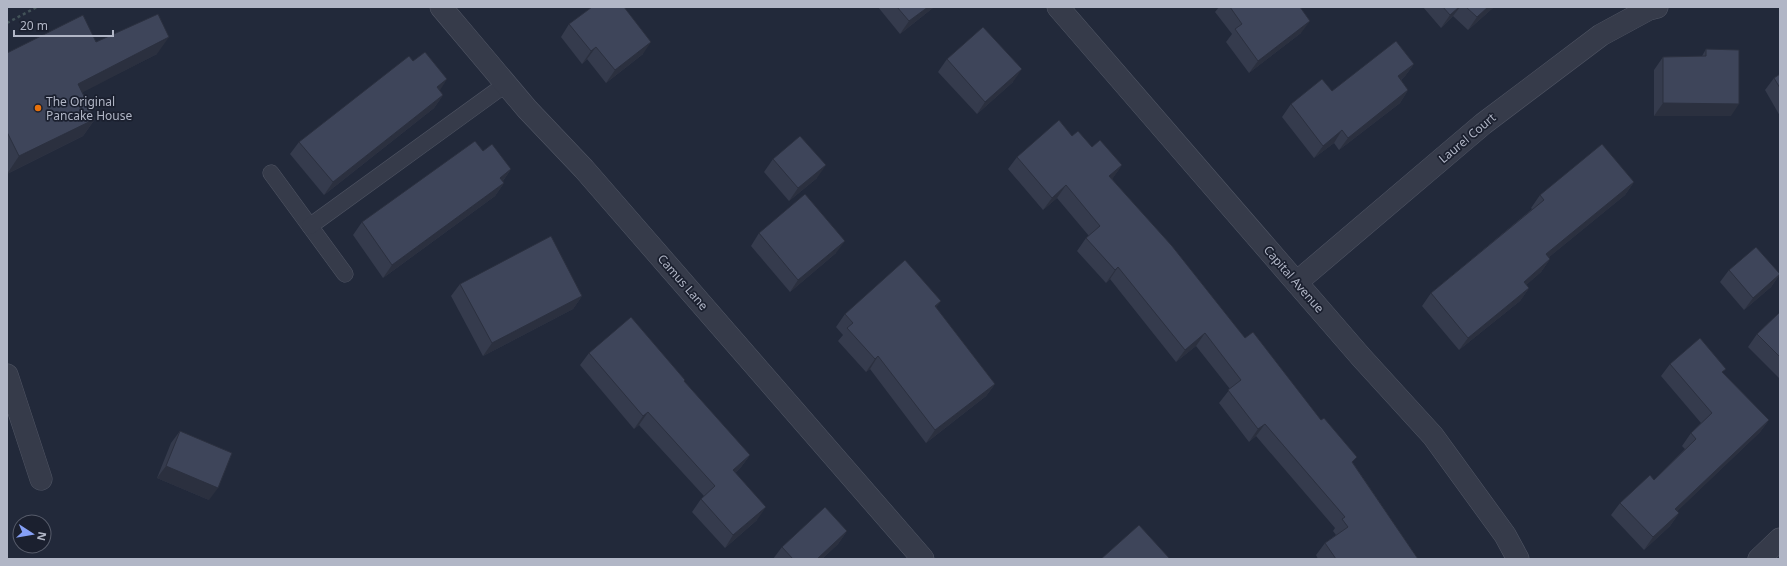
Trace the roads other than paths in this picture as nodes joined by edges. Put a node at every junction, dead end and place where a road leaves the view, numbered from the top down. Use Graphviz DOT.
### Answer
graph roads {
  1 [pos="441,7"];
  2 [pos="1058,7"];
  3 [pos="1652,8"];
  4 [pos="506,84"];
  5 [pos="271,172"];
  6 [pos="310,226"];
  7 [pos="345,274"];
  8 [pos="1297,282"];
  9 [pos="7,375"];
  10 [pos="41,478"];
  11 [pos="1780,539"];
  12 [pos="923,559"];
  13 [pos="1518,559"];
  14 [pos="1759,559"];
  1 -- 4 [label="street, Camus Lane"];
  2 -- 8 [label="street, Capital Avenue"];
  3 -- 8 [label="street, Laurel Court"];
  4 -- 6 [label="lane"];
  4 -- 12 [label="street, Camus Lane"];
  5 -- 6 [label="lane"];
  6 -- 7 [label="lane"];
  8 -- 13 [label="street, Capital Avenue"];
  9 -- 10 [label="street"];
  11 -- 14 [label="street"];
}
